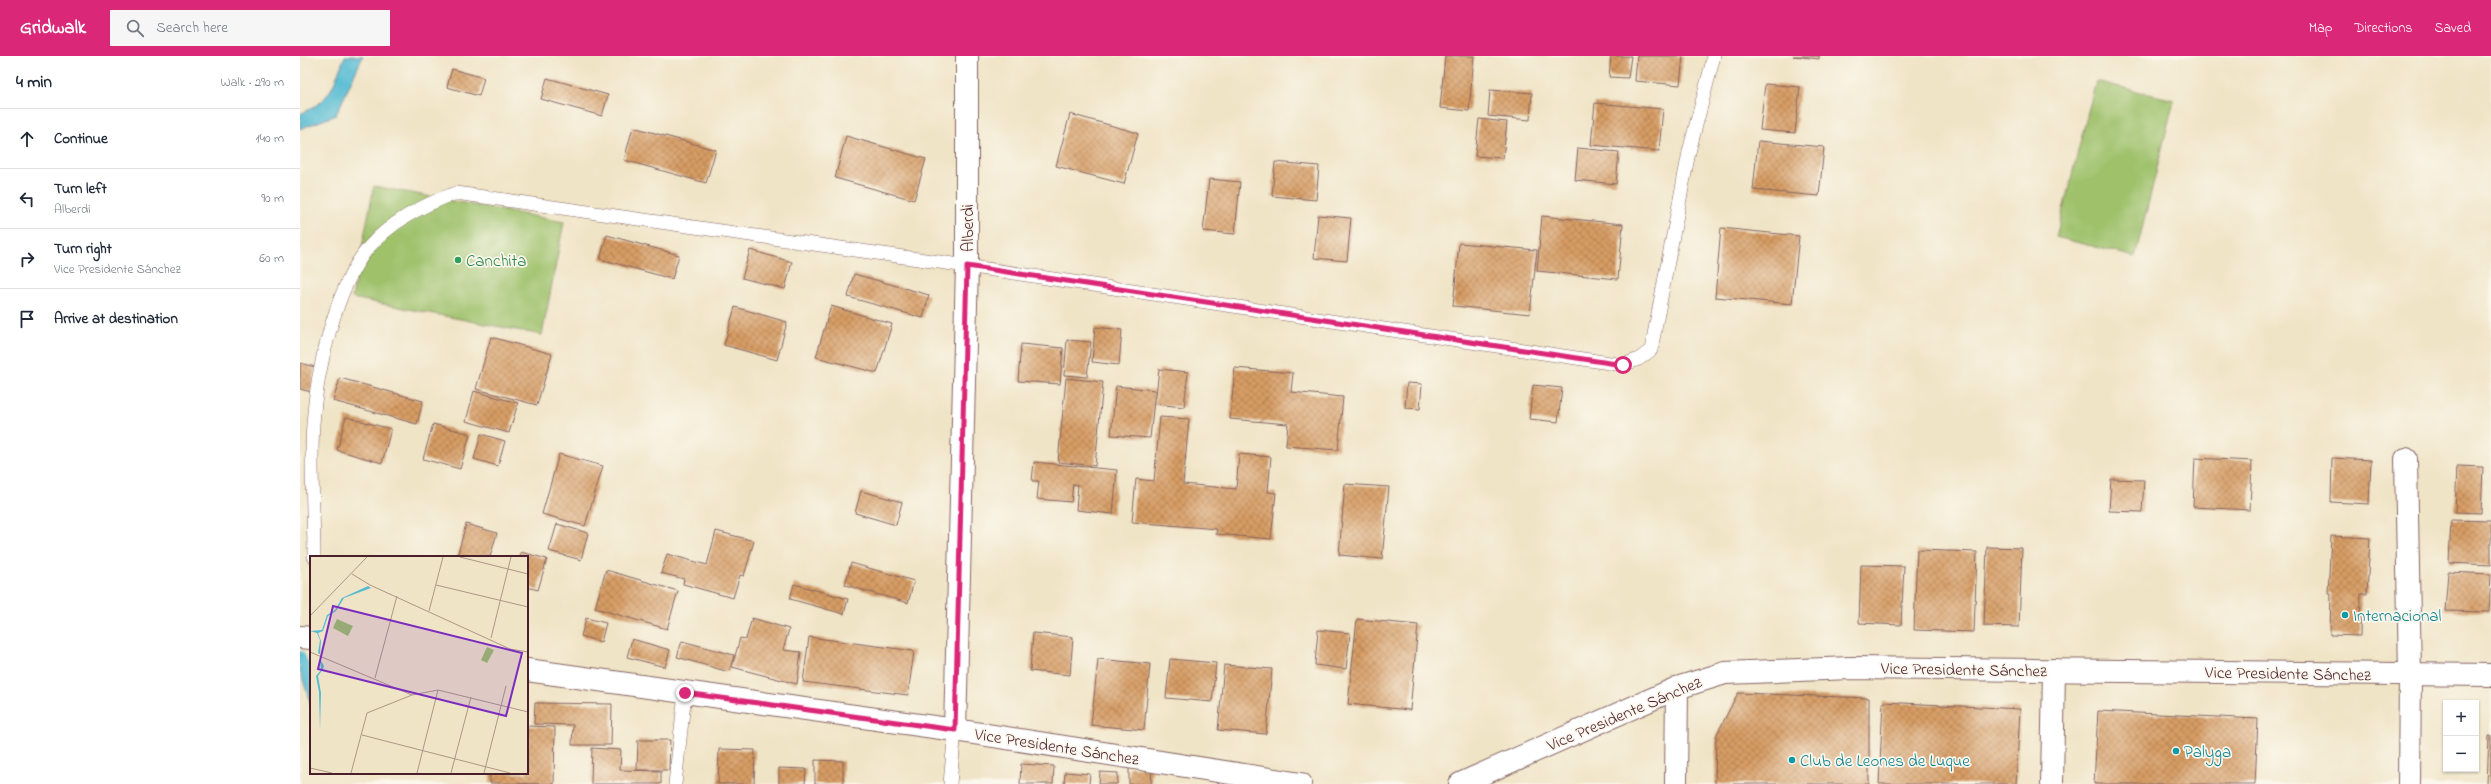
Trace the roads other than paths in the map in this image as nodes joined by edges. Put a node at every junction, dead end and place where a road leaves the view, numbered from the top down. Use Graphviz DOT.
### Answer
graph roads {
  1 [pos="967,56"];
  2 [pos="1714,56"];
  3 [pos="967,266"];
  4 [pos="2406,459"];
  5 [pos="314,556"];
  6 [pos="300,637"];
  7 [pos="310,638"];
  8 [pos="528,670"];
  9 [pos="2054,670"];
  10 [pos="2410,675"];
  11 [pos="2491,675"];
  12 [pos="1677,688"];
  13 [pos="685,693"];
  14 [pos="955,730"];
  15 [pos="675,784"];
  16 [pos="950,784"];
  17 [pos="1301,784"];
  18 [pos="1460,784"];
  19 [pos="1676,784"];
  20 [pos="2052,784"];
  21 [pos="2409,784"];
  1 -- 3 [label="street, Alberdi"];
  2 -- 3 [label="lane"];
  3 -- 5 [label="lane"];
  3 -- 14 [label="street, Alberdi"];
  4 -- 10 [label="street"];
  6 -- 7 [label="street"];
  8 -- 13 [label="street, Vice Presidente Sánchez"];
  9 -- 10 [label="street, Vice Presidente Sánchez"];
  9 -- 12 [label="street, Vice Presidente Sánchez"];
  9 -- 20 [label="street"];
  10 -- 11 [label="street, Vice Presidente Sánchez"];
  10 -- 21 [label="street"];
  12 -- 18 [label="street, Vice Presidente Sánchez"];
  12 -- 19 [label="street"];
  13 -- 14 [label="street, Vice Presidente Sánchez"];
  13 -- 15 [label="lane"];
  14 -- 16 [label="lane, Alberdi"];
  14 -- 17 [label="street, Vice Presidente Sánchez"];
}
